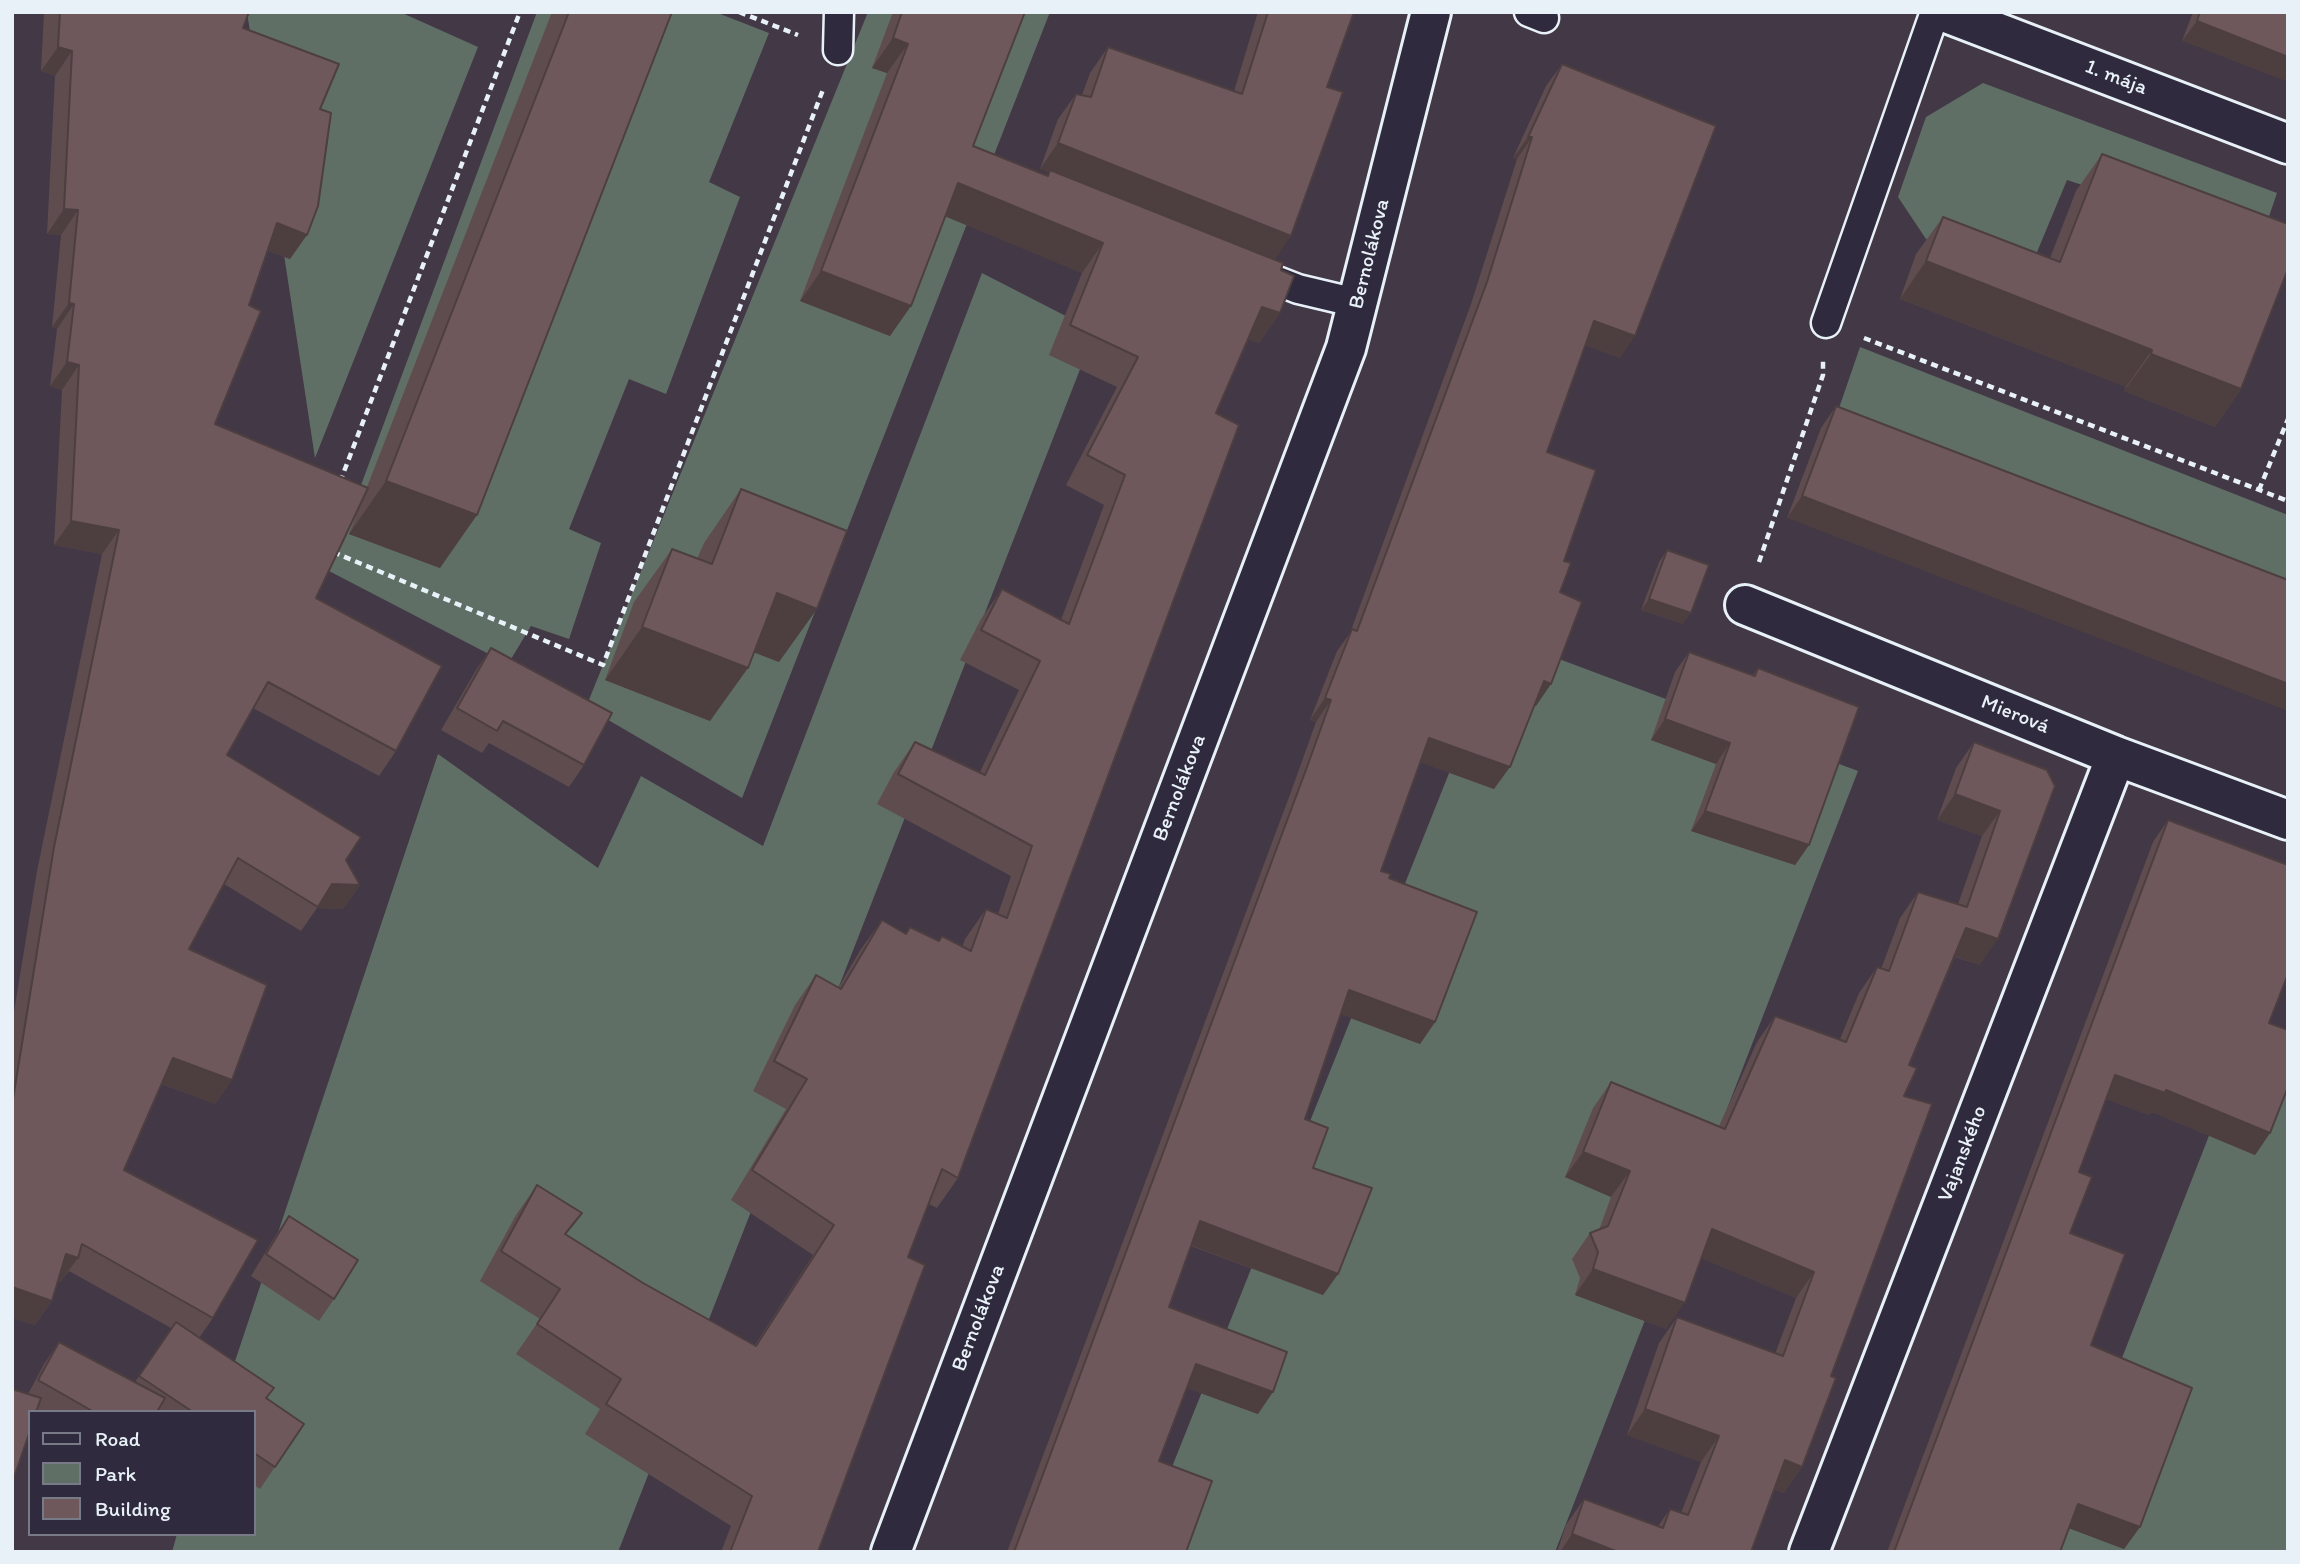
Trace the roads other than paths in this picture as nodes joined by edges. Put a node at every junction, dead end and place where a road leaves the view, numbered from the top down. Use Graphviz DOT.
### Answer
graph roads {
  1 [pos="838,12"];
  2 [pos="1432,12"];
  3 [pos="1935,12"];
  4 [pos="1944,12"];
  5 [pos="838,50"];
  6 [pos="2288,144"];
  7 [pos="1234,264"];
  8 [pos="1357,303"];
  9 [pos="1826,323"];
  10 [pos="1745,606"];
  11 [pos="2116,756"];
  12 [pos="2288,820"];
  13 [pos="891,1552"];
  14 [pos="1809,1552"];
  1 -- 5 [label="lane"];
  2 -- 8 [label="street, Bernolákova"];
  3 -- 9 [label="lane"];
  4 -- 6 [label="street, 1. mája"];
  7 -- 8 [label="lane"];
  8 -- 13 [label="street, Bernolákova"];
  10 -- 11 [label="street, Mierová"];
  11 -- 12 [label="street, Mierová"];
  11 -- 14 [label="street, Vajanského"];
}
